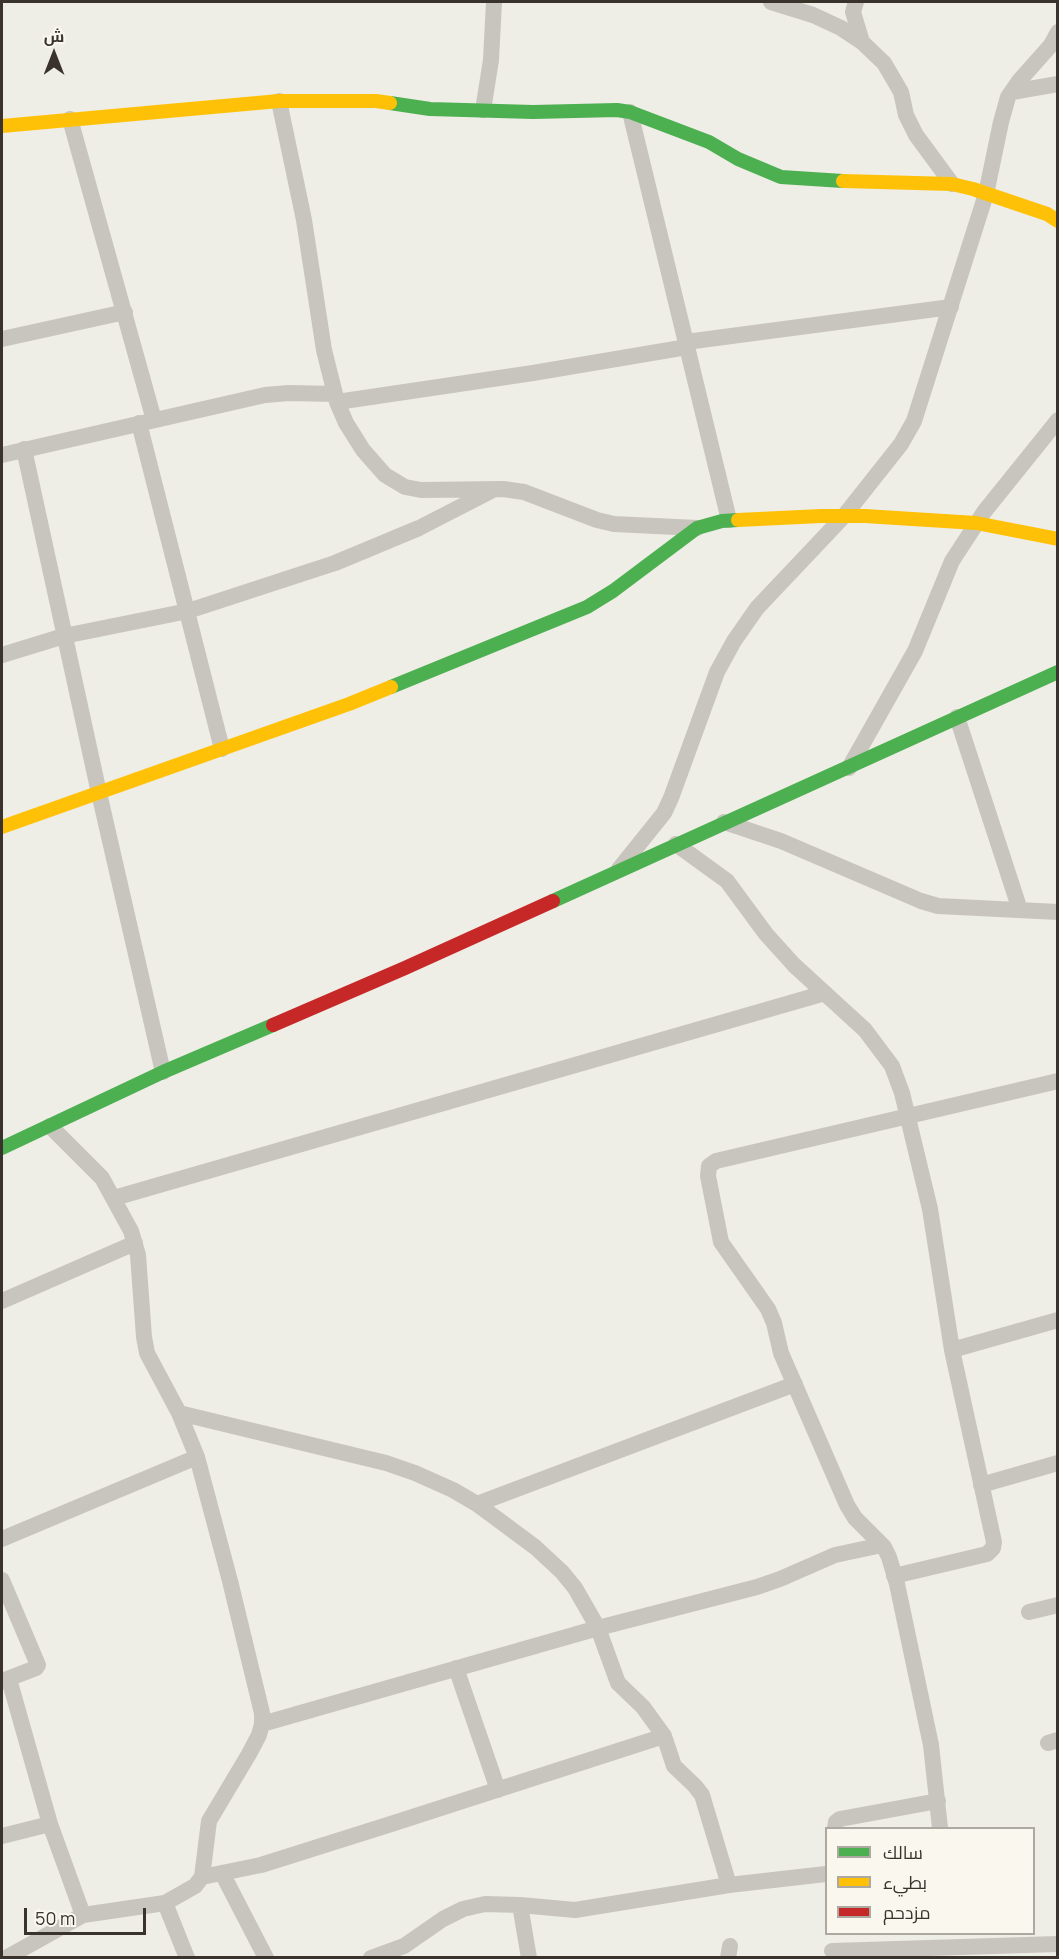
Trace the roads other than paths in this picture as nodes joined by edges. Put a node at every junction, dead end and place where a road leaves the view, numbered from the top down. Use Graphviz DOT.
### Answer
graph roads {
  1 [pos="494,2"];
  2 [pos="771,2"];
  3 [pos="856,2"];
  4 [pos="1058,32"];
  5 [pos="862,42"];
  6 [pos="1058,84"];
  7 [pos="1012,92"];
  8 [pos="279,101"];
  9 [pos="483,110"];
  10 [pos="630,112"];
  11 [pos="70,119"];
  12 [pos="2,126"];
  13 [pos="952,184"];
  14 [pos="986,194"];
  15 [pos="1058,221"];
  16 [pos="951,307"];
  17 [pos="125,312"];
  18 [pos="2,339"];
  19 [pos="687,345"];
  20 [pos="336,398"];
  21 [pos="1058,420"];
  22 [pos="146,421"];
  23 [pos="24,449"];
  24 [pos="2,454"];
  25 [pos="495,489"];
  26 [pos="844,516"];
  27 [pos="729,520"];
  28 [pos="976,523"];
  29 [pos="697,528"];
  30 [pos="1058,539"];
  31 [pos="188,611"];
  32 [pos="64,636"];
  33 [pos="2,655"];
  34 [pos="1058,672"];
  35 [pos="957,717"];
  36 [pos="222,749"];
  37 [pos="849,768"];
  38 [pos="99,793"];
  39 [pos="724,822"];
  40 [pos="2,827"];
  41 [pos="676,844"];
  42 [pos="617,871"];
  43 [pos="1020,910"];
  44 [pos="1058,912"];
  45 [pos="825,993"];
  46 [pos="164,1072"];
  47 [pos="1058,1082"];
  48 [pos="908,1117"];
  49 [pos="50,1126"];
  50 [pos="2,1148"];
  51 [pos="114,1198"];
  52 [pos="135,1243"];
  53 [pos="2,1301"];
  54 [pos="1058,1320"];
  55 [pos="952,1350"];
  56 [pos="795,1384"];
  57 [pos="179,1413"];
  58 [pos="197,1457"];
  59 [pos="1058,1463"];
  60 [pos="981,1485"];
  61 [pos="477,1504"];
  62 [pos="2,1539"];
  63 [pos="882,1545"];
  64 [pos="894,1576"];
  65 [pos="2,1580"];
  66 [pos="1058,1605"];
  67 [pos="1029,1612"];
  68 [pos="598,1628"];
  69 [pos="456,1668"];
  70 [pos="5,1680"];
  71 [pos="262,1724"];
  72 [pos="663,1736"];
  73 [pos="498,1790"];
  74 [pos="938,1801"];
  75 [pos="50,1824"];
  76 [pos="835,1827"];
  77 [pos="940,1827"];
  78 [pos="2,1836"];
  79 [pos="222,1873"];
  80 [pos="825,1874"];
  81 [pos="202,1877"];
  82 [pos="729,1885"];
  83 [pos="165,1903"];
  84 [pos="520,1905"];
  85 [pos="83,1915"];
  86 [pos="832,1935"];
  87 [pos="950,1940"];
  88 [pos="1058,1944"];
  89 [pos="832,1954"];
  90 [pos="6,1958"];
  91 [pos="187,1958"];
  92 [pos="266,1958"];
  93 [pos="371,1958"];
  94 [pos="529,1958"];
  1 -- 9 [label="street"];
  2 -- 5 [label="street"];
  3 -- 5 [label="street"];
  4 -- 7 [label="street"];
  5 -- 13 [label="street"];
  6 -- 7 [label="street"];
  7 -- 14 [label="street"];
  8 -- 9 [label="street"];
  8 -- 11 [label="street"];
  8 -- 20 [label="street"];
  9 -- 10 [label="street"];
  10 -- 13 [label="street"];
  10 -- 19 [label="street"];
  11 -- 12 [label="street"];
  11 -- 17 [label="street"];
  13 -- 14 [label="street"];
  14 -- 15 [label="street"];
  14 -- 16 [label="street"];
  16 -- 19 [label="street"];
  16 -- 26 [label="street"];
  17 -- 18 [label="street"];
  17 -- 22 [label="street"];
  19 -- 20 [label="street"];
  19 -- 27 [label="street"];
  20 -- 22 [label="street"];
  20 -- 25 [label="street"];
  21 -- 28 [label="street"];
  22 -- 23 [label="street"];
  22 -- 31 [label="street"];
  23 -- 24 [label="street"];
  23 -- 32 [label="street"];
  25 -- 29 [label="street"];
  25 -- 31 [label="street"];
  26 -- 27 [label="street"];
  26 -- 28 [label="street"];
  26 -- 42 [label="street"];
  27 -- 29 [label="street"];
  28 -- 30 [label="street"];
  28 -- 37 [label="street"];
  29 -- 36 [label="street"];
  31 -- 32 [label="street"];
  31 -- 36 [label="street"];
  32 -- 33 [label="street"];
  32 -- 38 [label="street"];
  34 -- 35 [label="street"];
  35 -- 37 [label="street"];
  35 -- 43 [label="street"];
  36 -- 38 [label="street"];
  37 -- 39 [label="street"];
  38 -- 40 [label="street"];
  38 -- 46 [label="street"];
  39 -- 41 [label="street"];
  39 -- 43 [label="street"];
  41 -- 42 [label="street"];
  41 -- 45 [label="street"];
  42 -- 46 [label="street"];
  43 -- 44 [label="street"];
  45 -- 48 [label="street"];
  45 -- 51 [label="street"];
  46 -- 49 [label="street"];
  47 -- 48 [label="street"];
  48 -- 55 [label="street"];
  48 -- 56 [label="street"];
  49 -- 50 [label="street"];
  49 -- 51 [label="street"];
  51 -- 52 [label="street"];
  52 -- 53 [label="street"];
  52 -- 57 [label="street"];
  54 -- 55 [label="street"];
  55 -- 60 [label="street"];
  56 -- 61 [label="street"];
  56 -- 63 [label="street"];
  57 -- 58 [label="street"];
  57 -- 61 [label="street"];
  58 -- 62 [label="street"];
  58 -- 71 [label="street"];
  59 -- 60 [label="street"];
  60 -- 64 [label="street"];
  61 -- 68 [label="street"];
  63 -- 64 [label="street"];
  63 -- 68 [label="street"];
  64 -- 74 [label="street"];
  65 -- 70 [label="street"];
  66 -- 67 [label="street"];
  68 -- 69 [label="street"];
  68 -- 72 [label="street"];
  69 -- 71 [label="street"];
  69 -- 73 [label="street"];
  70 -- 75 [label="street"];
  71 -- 81 [label="street"];
  72 -- 73 [label="street"];
  72 -- 82 [label="street"];
  73 -- 79 [label="street"];
  74 -- 76 [label="street"];
  74 -- 77 [label="street"];
  75 -- 78 [label="street"];
  75 -- 85 [label="street"];
  79 -- 81 [label="street"];
  79 -- 92 [label="street"];
  80 -- 82 [label="street"];
  81 -- 83 [label="street"];
  82 -- 84 [label="street"];
  83 -- 85 [label="street"];
  83 -- 91 [label="street"];
  84 -- 93 [label="street"];
  84 -- 94 [label="street"];
  85 -- 90 [label="street"];
  86 -- 89 [label="street"];
  87 -- 88 [label="street"];
  87 -- 89 [label="street"];
}
